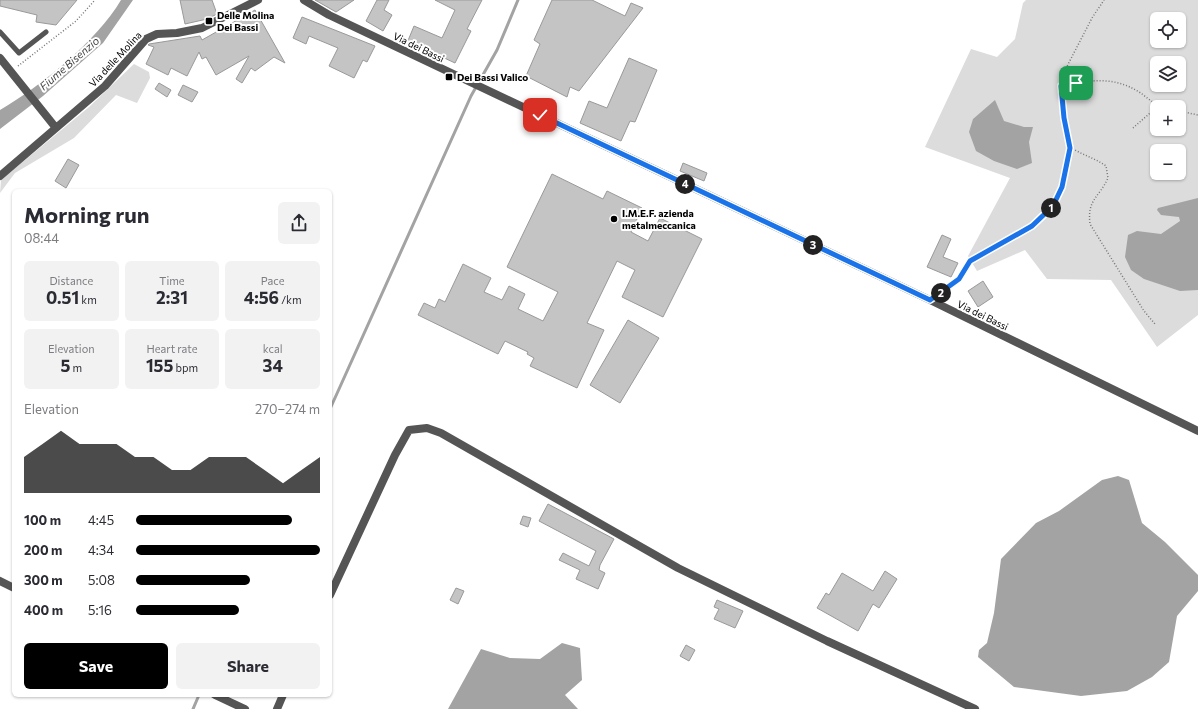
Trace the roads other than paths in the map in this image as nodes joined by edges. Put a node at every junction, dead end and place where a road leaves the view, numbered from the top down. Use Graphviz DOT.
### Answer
graph roads {
  1 [pos="258,0"];
  2 [pos="304,0"];
  3 [pos="0,32"];
  4 [pos="46,32"];
  5 [pos="0,58"];
  6 [pos="56,128"];
  7 [pos="0,176"];
  8 [pos="970,261"];
  9 [pos="930,300"];
  10 [pos="1198,431"];
  11 [pos="0,581"];
  12 [pos="12,587"];
  13 [pos="332,591"];
  14 [pos="219,697"];
  15 [pos="282,697"];
  16 [pos="245,709"];
  17 [pos="277,709"];
  18 [pos="975,709"];
  1 -- 6 [label="street, Via delle Molina"];
  2 -- 9 [label="street, Via dei Bassi"];
  3 -- 4 [label="lane"];
  5 -- 6 [label="street"];
  6 -- 7 [label="street, Via delle Molina"];
  8 -- 9 [label="lane"];
  9 -- 10 [label="street, Via dei Bassi"];
  11 -- 12 [label="street"];
  13 -- 18 [label="street"];
  14 -- 16 [label="street"];
  15 -- 17 [label="street"];
}
